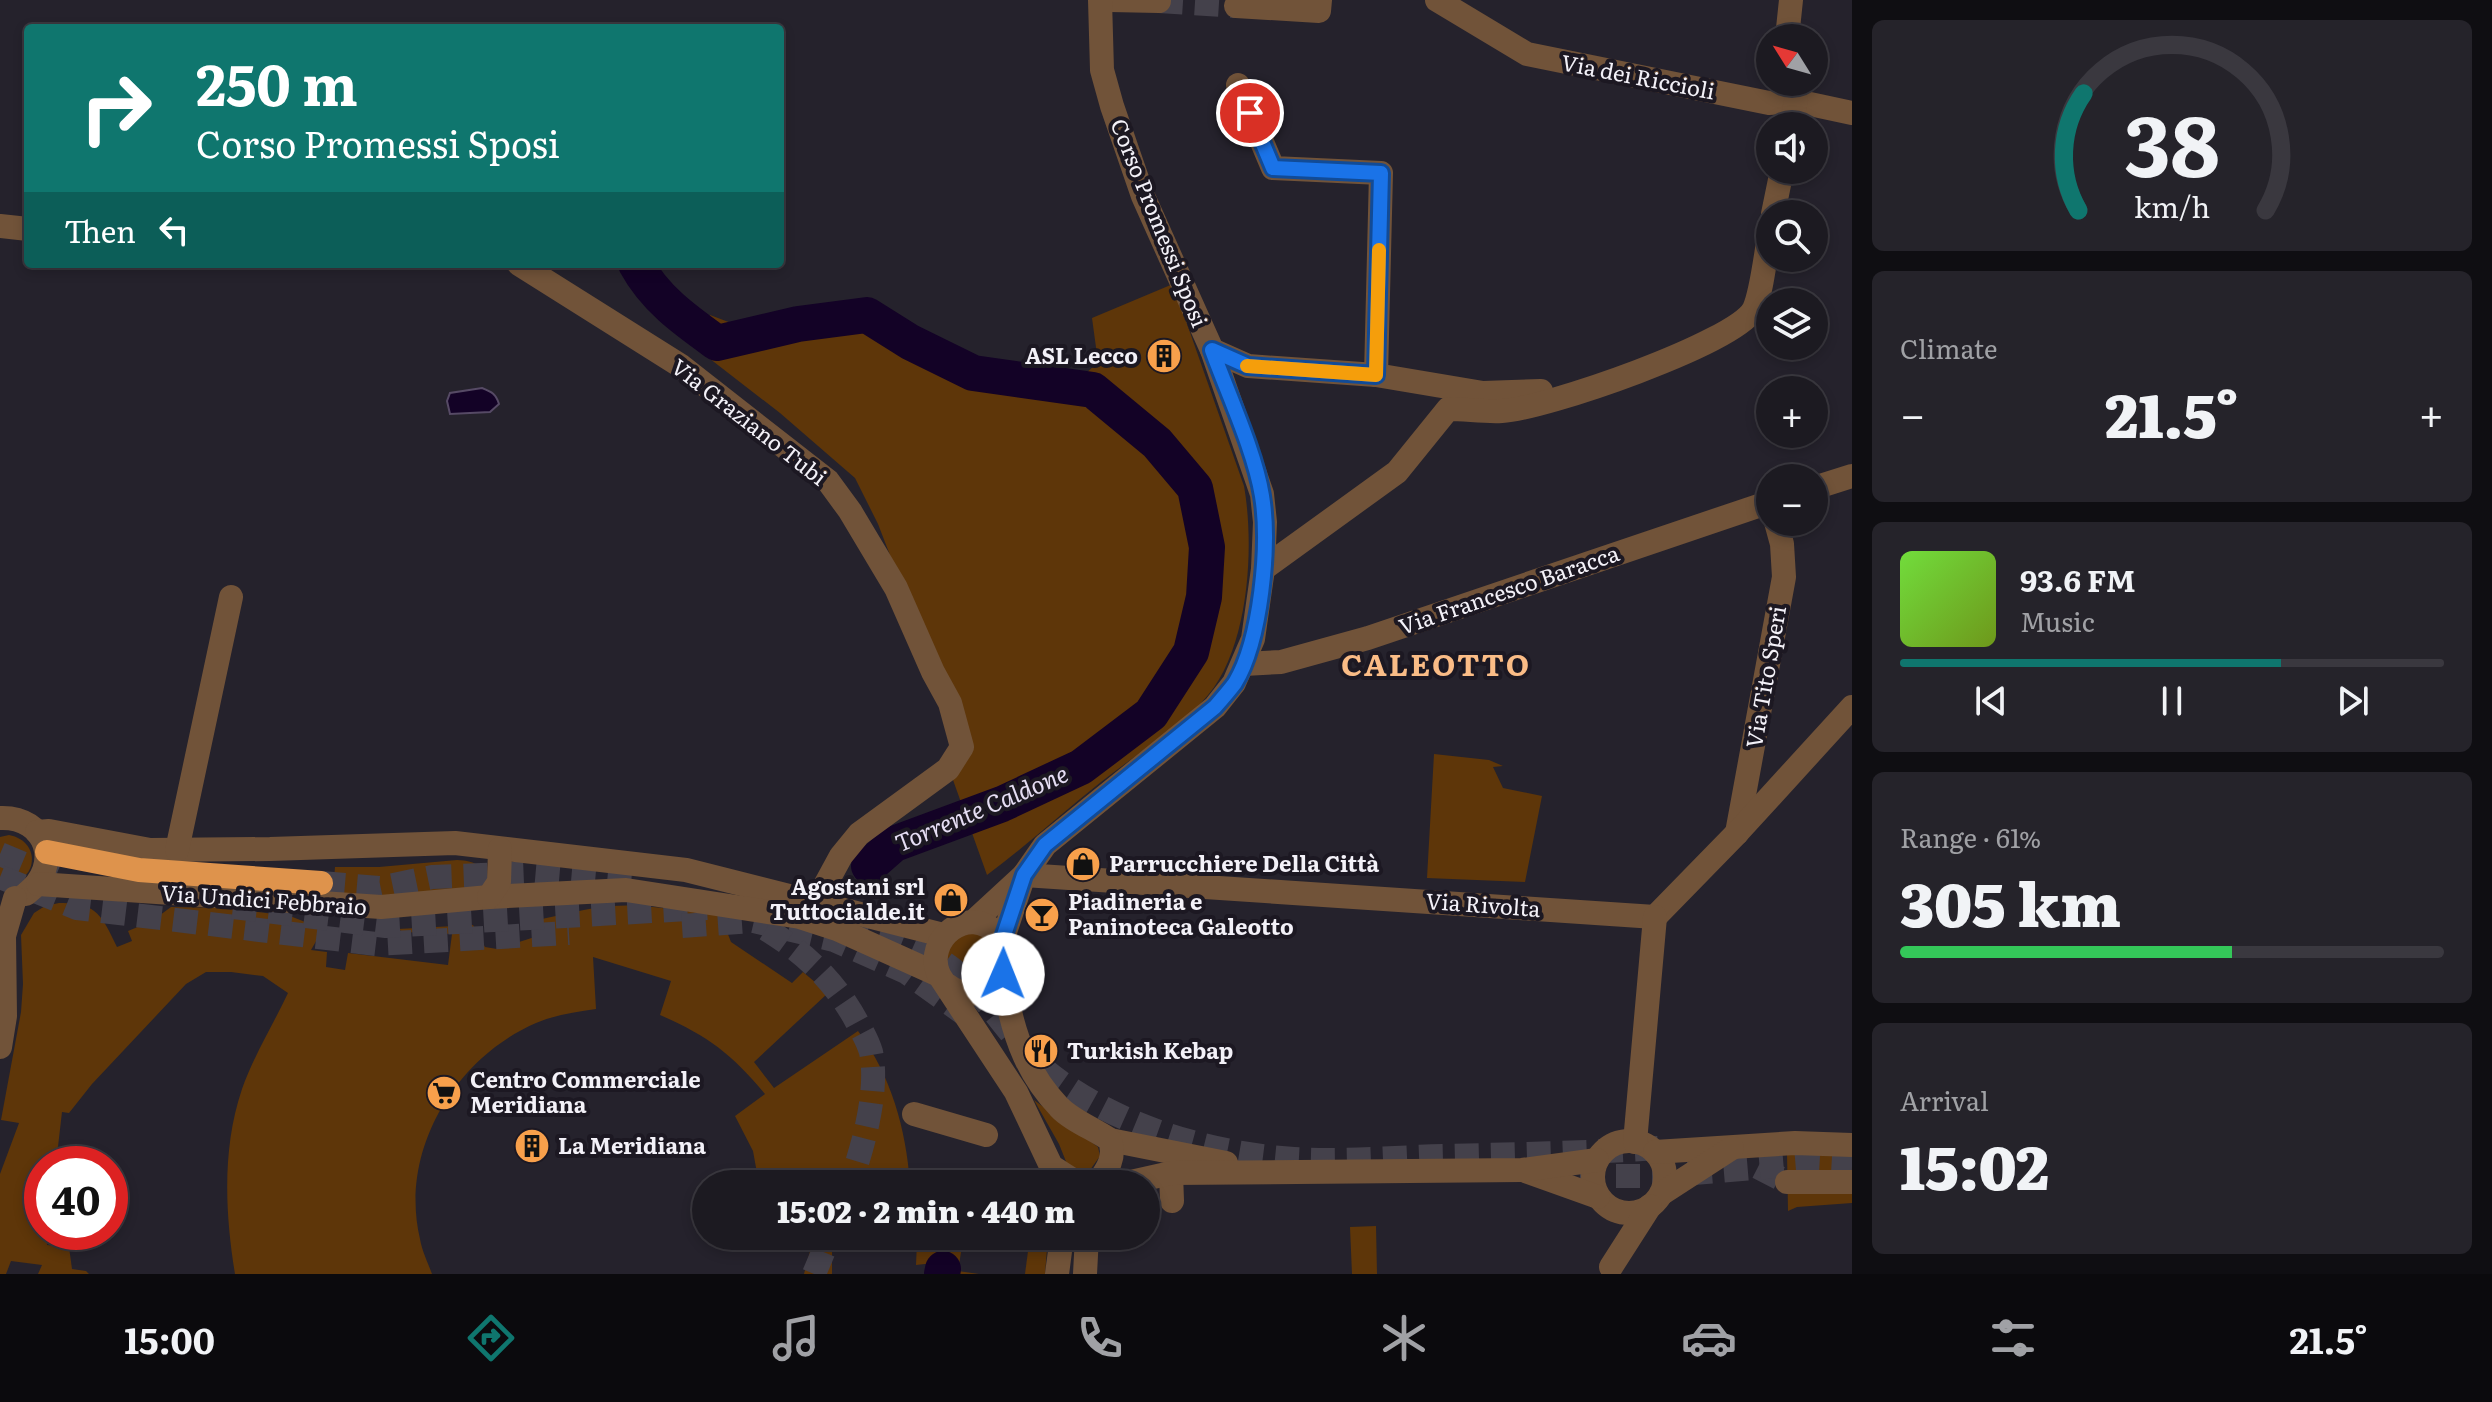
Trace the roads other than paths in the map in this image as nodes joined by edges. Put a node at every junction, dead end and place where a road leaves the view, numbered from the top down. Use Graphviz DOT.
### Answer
graph roads {
  1 [pos="1320,0"];
  2 [pos="1437,0"];
  3 [pos="1791,0"];
  4 [pos="1159,1"];
  5 [pos="1104,5"];
  6 [pos="1236,6"];
  7 [pos="1139,16"];
  8 [pos="1788,24"];
  9 [pos="1238,85"];
  10 [pos="1781,96"];
  11 [pos="1804,96"];
  12 [pos="1852,113"];
  13 [pos="0,226"];
  14 [pos="24,229"];
  15 [pos="525,268"];
  16 [pos="1762,272"];
  17 [pos="1212,350"];
  18 [pos="1376,375"];
  19 [pos="1571,385"];
  20 [pos="1852,476"];
  21 [pos="1828,484"];
  22 [pos="1756,507"];
  23 [pos="1780,536"];
  24 [pos="1263,569"];
  25 [pos="231,597"];
  26 [pos="1244,664"];
  27 [pos="1852,707"];
  28 [pos="0,818"];
  29 [pos="1737,833"];
  30 [pos="42,842"];
  31 [pos="500,849"];
  32 [pos="177,850"];
  33 [pos="1024,875"];
  34 [pos="321,883"];
  35 [pos="38,884"];
  36 [pos="489,897"];
  37 [pos="8,899"];
  38 [pos="816,902"];
  39 [pos="1655,917"];
  40 [pos="973,922"];
  41 [pos="943,935"];
  42 [pos="1002,941"];
  43 [pos="1003,974"];
  44 [pos="943,980"];
  45 [pos="0,1047"];
  46 [pos="914,1114"];
  47 [pos="986,1135"];
  48 [pos="1110,1140"];
  49 [pos="1852,1145"];
  50 [pos="1645,1147"];
  51 [pos="1734,1147"];
  52 [pos="1597,1160"];
  53 [pos="1052,1170"];
  54 [pos="1106,1170"];
  55 [pos="1522,1170"];
  56 [pos="1275,1172"];
  57 [pos="1171,1173"];
  58 [pos="1160,1175"];
  59 [pos="1787,1182"];
  60 [pos="1852,1182"];
  61 [pos="1655,1200"];
  62 [pos="1172,1201"];
  63 [pos="1608,1204"];
  64 [pos="1060,1250"];
  65 [pos="1086,1250"];
  66 [pos="1610,1271"];
  67 [pos="1057,1274"];
  68 [pos="1085,1274"];
  1 -- 6 [label="street"];
  2 -- 10 [label="street, Via dei Riccioli"];
  3 -- 8 [label="street"];
  4 -- 5 [label="street"];
  5 -- 7 [label="street"];
  5 -- 17 [label="street, Corso Promessi Sposi"];
  9 -- 18 [label="street"];
  11 -- 12 [label="street, Via dei Riccioli"];
  13 -- 14 [label="street"];
  15 -- 38 [label="street, Via Graziano Tubi"];
  16 -- 24 [label="street"];
  17 -- 18 [label="street, Corso Promessi Sposi"];
  17 -- 24 [label="street, Corso Promessi Sposi"];
  18 -- 19 [label="street, Corso Promessi Sposi"];
  20 -- 21 [label="street"];
  22 -- 26 [label="street, Via Francesco Baracca"];
  23 -- 29 [label="street, Via Tito Speri"];
  24 -- 26 [label="street, Corso Promessi Sposi"];
  25 -- 32 [label="street, Via Undici Febbraio"];
  26 -- 33 [label="street, Corso Promessi Sposi"];
  27 -- 29 [label="street"];
  28 -- 30 [label="street, Via Undici Febbraio"];
  29 -- 39 [label="street"];
  30 -- 32 [label="street, Via Undici Febbraio"];
  30 -- 34 [label="highway"];
  30 -- 35 [label="street"];
  31 -- 32 [label="street, Via Undici Febbraio"];
  31 -- 36 [label="street"];
  31 -- 38 [label="street, Via Undici Febbraio"];
  33 -- 39 [label="street, Via Rivolta"];
  33 -- 40 [label="street, Corso Promessi Sposi"];
  33 -- 42 [label="street, Corso Promessi Sposi"];
  35 -- 36 [label="street, Via Undici Febbraio"];
  35 -- 37 [label="street"];
  36 -- 44 [label="street, Via Undici Febbraio"];
  37 -- 45 [label="street"];
  38 -- 41 [label="street, Via Undici Febbraio"];
  39 -- 50 [label="street"];
  40 -- 41 [label="street"];
  40 -- 42 [label="street"];
  41 -- 44 [label="street"];
  42 -- 43 [label="street"];
  43 -- 44 [label="street"];
  43 -- 48 [label="street"];
  44 -- 53 [label="street"];
  46 -- 47 [label="street"];
  48 -- 54 [label="street"];
  48 -- 56 [label="street"];
  49 -- 51 [label="street"];
  50 -- 51 [label="street"];
  50 -- 52 [label="street"];
  50 -- 61 [label="street"];
  51 -- 61 [label="street"];
  52 -- 55 [label="street"];
  52 -- 63 [label="street"];
  55 -- 56 [label="street"];
  55 -- 63 [label="street"];
  56 -- 57 [label="street"];
  57 -- 58 [label="street"];
  57 -- 62 [label="street"];
  59 -- 60 [label="street"];
  61 -- 63 [label="street"];
  61 -- 66 [label="street"];
  63 -- 66 [label="street"];
  64 -- 67 [label="street"];
  65 -- 68 [label="street"];
}
